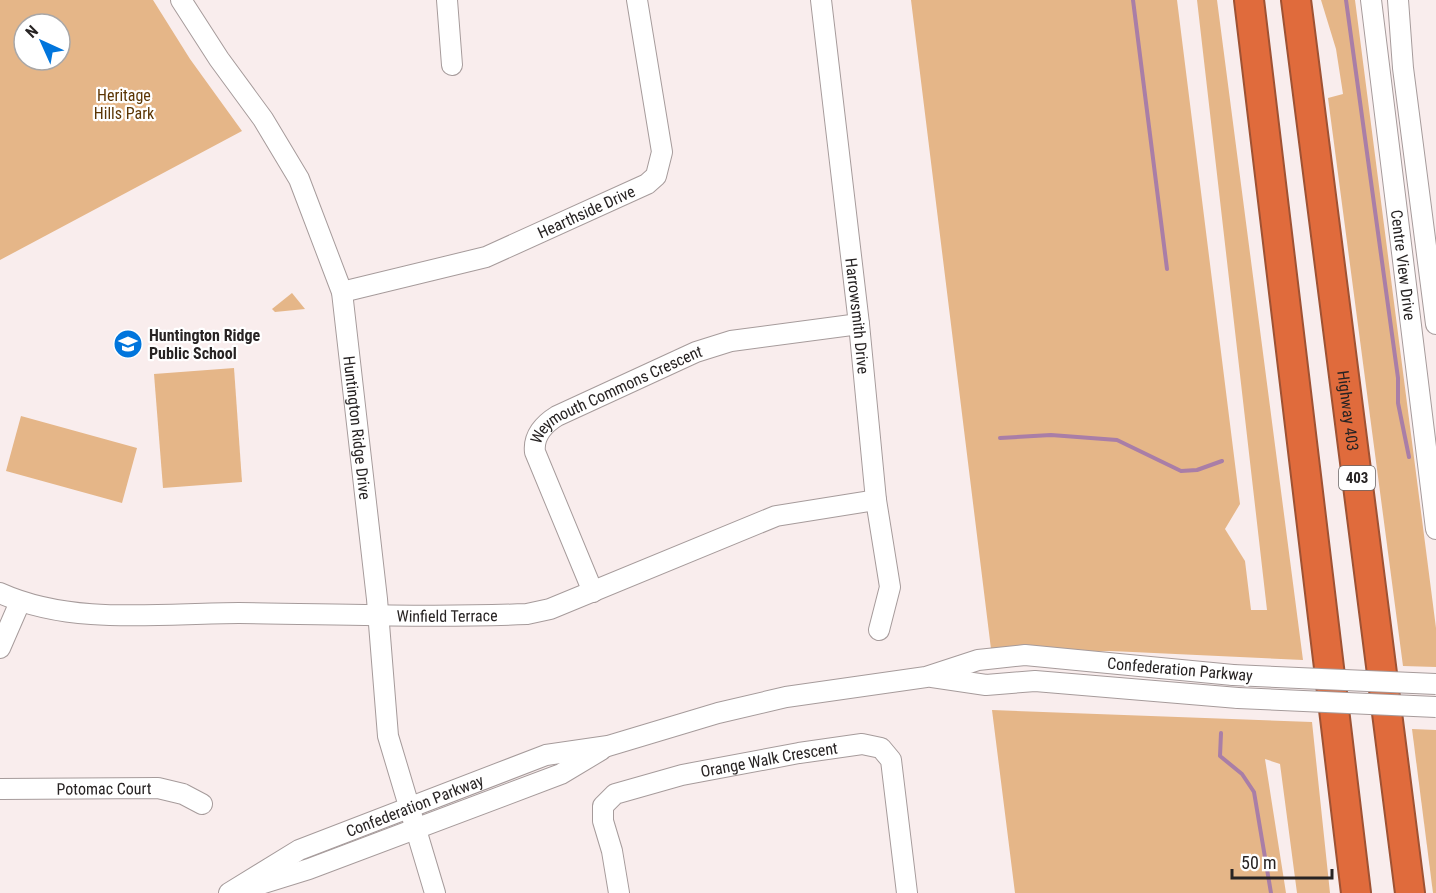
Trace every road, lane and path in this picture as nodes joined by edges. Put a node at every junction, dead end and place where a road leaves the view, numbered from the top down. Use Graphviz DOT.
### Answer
graph roads {
  1 [pos="181,0"];
  2 [pos="447,0"];
  3 [pos="637,0"];
  4 [pos="821,0"];
  5 [pos="1249,0"];
  6 [pos="1296,0"];
  7 [pos="1402,0"];
  8 [pos="1371,3"];
  9 [pos="452,65"];
  10 [pos="342,292"];
  11 [pos="859,324"];
  12 [pos="1436,324"];
  13 [pos="876,500"];
  14 [pos="1436,529"];
  15 [pos="593,592"];
  16 [pos="0,593"];
  17 [pos="20,602"];
  18 [pos="378,615"];
  19 [pos="879,630"];
  20 [pos="0,648"];
  21 [pos="926,677"];
  22 [pos="1436,684"];
  23 [pos="1436,707"];
  24 [pos="608,746"];
  25 [pos="0,789"];
  26 [pos="202,804"];
  27 [pos="409,806"];
  28 [pos="416,829"];
  29 [pos="231,893"];
  30 [pos="435,893"];
  31 [pos="619,893"];
  32 [pos="908,893"];
  33 [pos="1356,893"];
  34 [pos="1410,893"];
  1 -- 10 [label="street, Huntington Ridge Drive"];
  2 -- 9 [label="street"];
  3 -- 10 [label="street, Hearthside Drive"];
  4 -- 11 [label="street, Harrowsmith Drive"];
  5 -- 33 [label="highway"];
  6 -- 34 [label="highway, Highway 403 / 403"];
  7 -- 8 [label="street"];
  7 -- 12 [label="street, Centre View Drive"];
  8 -- 14 [label="street, Centre View Drive"];
  10 -- 18 [label="street, Huntington Ridge Drive"];
  11 -- 13 [label="street, Harrowsmith Drive"];
  11 -- 15 [label="street, Weymouth Commons Crescent"];
  13 -- 15 [label="street, Winfield Terrace"];
  13 -- 19 [label="street, Harrowsmith Drive"];
  15 -- 18 [label="street, Winfield Terrace"];
  16 -- 17 [label="street, Winfield Terrace"];
  17 -- 18 [label="street, Winfield Terrace"];
  17 -- 20 [label="street"];
  18 -- 27 [label="street, Huntington Ridge Drive"];
  21 -- 22 [label="street, Confederation Parkway, bridge"];
  21 -- 23 [label="street, Confederation Parkway, bridge"];
  21 -- 24 [label="street, Confederation Parkway"];
  24 -- 27 [label="street, Confederation Parkway"];
  24 -- 28 [label="street, Confederation Parkway"];
  25 -- 26 [label="street, Potomac Court"];
  27 -- 28 [label="street, Huntington Ridge Drive"];
  27 -- 29 [label="street, Confederation Parkway"];
  28 -- 29 [label="street, Confederation Parkway"];
  28 -- 30 [label="street, Huntington Ridge Drive"];
  31 -- 32 [label="street, Orange Walk Crescent"];
}
